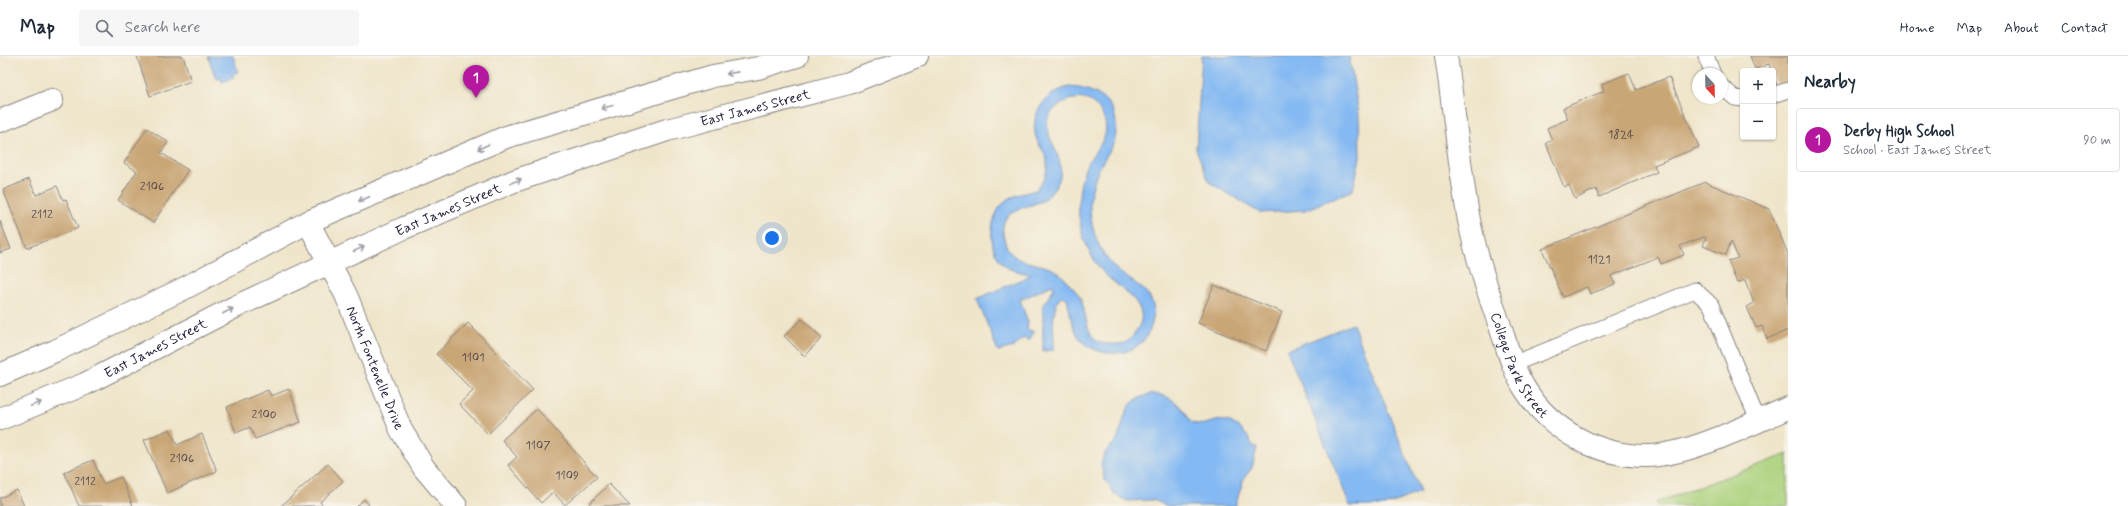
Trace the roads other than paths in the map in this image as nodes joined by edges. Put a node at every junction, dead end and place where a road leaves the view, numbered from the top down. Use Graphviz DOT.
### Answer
graph roads {
  1 [pos="797,56"];
  2 [pos="917,56"];
  3 [pos="1446,56"];
  4 [pos="1706,56"];
  5 [pos="757,62"];
  6 [pos="1711,68"];
  7 [pos="1788,90"];
  8 [pos="1728,92"];
  9 [pos="1776,94"];
  10 [pos="1740,99"];
  11 [pos="52,100"];
  12 [pos="0,120"];
  13 [pos="308,222"];
  14 [pos="330,263"];
  15 [pos="1513,364"];
  16 [pos="0,375"];
  17 [pos="1788,408"];
  18 [pos="0,419"];
  19 [pos="1758,421"];
  20 [pos="456,506"];
  1 -- 5 [label="street"];
  14 -- 2 [label="street, East James Street, one-way"];
  3 -- 15 [label="street, College Park Street"];
  4 -- 6 [label="lane"];
  5 -- 13 [label="street, one-way"];
  7 -- 9 [label="lane"];
  8 -- 10 [label="lane"];
  11 -- 12 [label="street"];
  13 -- 14 [label="street, North Fontenelle Drive"];
  13 -- 16 [label="street"];
  18 -- 14 [label="street, East James Street, one-way"];
  14 -- 20 [label="street, North Fontenelle Drive"];
  15 -- 19 [label="street, College Park Street"];
  15 -- 19 [label="lane"];
  17 -- 19 [label="street, College Park Street"];
}
